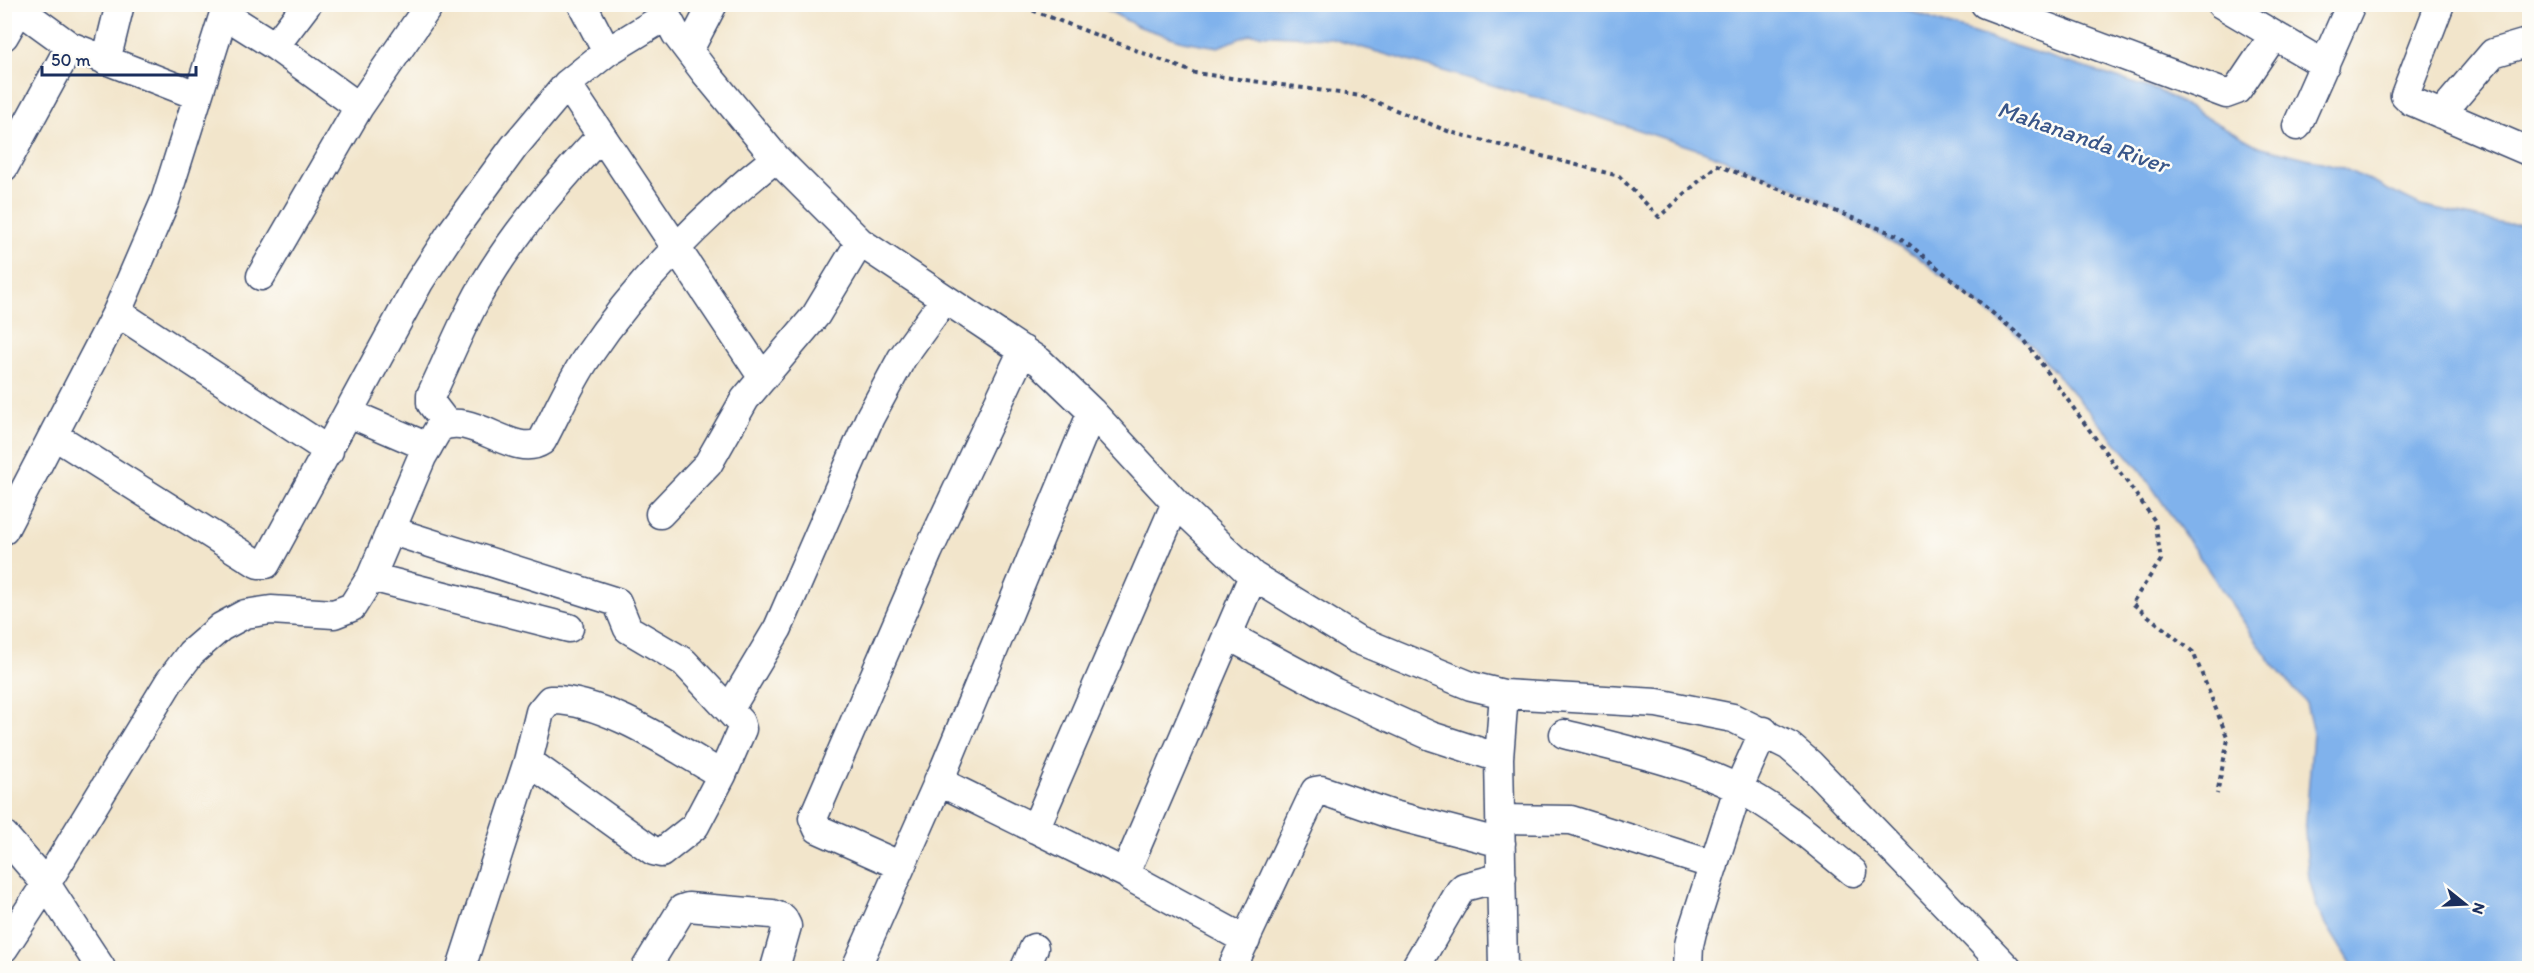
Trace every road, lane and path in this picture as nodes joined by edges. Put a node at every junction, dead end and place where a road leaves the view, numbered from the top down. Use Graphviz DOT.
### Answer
graph roads {
  1 [pos="120,4"];
  2 [pos="307,4"];
  3 [pos="430,4"];
  4 [pos="582,4"];
  5 [pos="712,4"];
  6 [pos="1016,4"];
  7 [pos="1985,4"];
  8 [pos="2221,4"];
  9 [pos="2351,4"];
  10 [pos="2440,4"];
  11 [pos="15,7"];
  12 [pos="225,9"];
  13 [pos="663,10"];
  14 [pos="2274,35"];
  15 [pos="4,36"];
  16 [pos="2529,42"];
  17 [pos="70,46"];
  18 [pos="275,46"];
  19 [pos="689,50"];
  20 [pos="607,52"];
  21 [pos="106,61"];
  22 [pos="2325,65"];
  23 [pos="567,84"];
  24 [pos="196,95"];
  25 [pos="359,106"];
  26 [pos="2441,114"];
  27 [pos="2297,126"];
  28 [pos="600,137"];
  29 [pos="2529,152"];
  30 [pos="776,158"];
  31 [pos="4,167"];
  32 [pos="860,242"];
  33 [pos="675,250"];
  34 [pos="261,276"];
  35 [pos="944,300"];
  36 [pos="117,312"];
  37 [pos="1023,350"];
  38 [pos="762,378"];
  39 [pos="1092,412"];
  40 [pos="349,413"];
  41 [pos="447,424"];
  42 [pos="55,436"];
  43 [pos="428,447"];
  44 [pos="329,451"];
  45 [pos="1176,503"];
  46 [pos="660,514"];
  47 [pos="4,530"];
  48 [pos="392,531"];
  49 [pos="266,564"];
  50 [pos="1253,576"];
  51 [pos="372,577"];
  52 [pos="255,612"];
  53 [pos="569,628"];
  54 [pos="1227,635"];
  55 [pos="1504,694"];
  56 [pos="729,710"];
  57 [pos="1764,731"];
  58 [pos="1564,734"];
  59 [pos="1499,758"];
  60 [pos="528,761"];
  61 [pos="722,775"];
  62 [pos="938,781"];
  63 [pos="1738,789"];
  64 [pos="2217,794"];
  65 [pos="1035,829"];
  66 [pos="1501,831"];
  67 [pos="4,835"];
  68 [pos="1714,865"];
  69 [pos="901,866"];
  70 [pos="1853,872"];
  71 [pos="1127,874"];
  72 [pos="1502,877"];
  73 [pos="46,884"];
  74 [pos="1246,940"];
  75 [pos="4,948"];
  76 [pos="1995,965"];
  77 [pos="101,969"];
  78 [pos="460,969"];
  79 [pos="646,969"];
  80 [pos="775,969"];
  81 [pos="856,969"];
  82 [pos="1232,969"];
  83 [pos="1415,969"];
  84 [pos="1503,969"];
  85 [pos="1688,969"];
  1 -- 21 [label="street"];
  2 -- 18 [label="street"];
  3 -- 25 [label="street"];
  4 -- 20 [label="street"];
  5 -- 19 [label="street"];
  6 -- 64 [label="path"];
  7 -- 14 [label="street"];
  8 -- 14 [label="street"];
  9 -- 22 [label="street"];
  10 -- 26 [label="street"];
  11 -- 15 [label="street"];
  11 -- 17 [label="street"];
  12 -- 18 [label="street"];
  12 -- 24 [label="street"];
  13 -- 19 [label="street"];
  13 -- 20 [label="street"];
  14 -- 22 [label="street"];
  16 -- 26 [label="street"];
  17 -- 21 [label="street"];
  17 -- 31 [label="street"];
  18 -- 25 [label="street"];
  19 -- 30 [label="street"];
  20 -- 23 [label="street"];
  21 -- 24 [label="street"];
  22 -- 27 [label="street"];
  23 -- 28 [label="street"];
  23 -- 40 [label="street"];
  24 -- 36 [label="street"];
  25 -- 34 [label="street"];
  26 -- 29 [label="street"];
  28 -- 33 [label="street"];
  28 -- 41 [label="street"];
  30 -- 32 [label="street"];
  30 -- 33 [label="street"];
  32 -- 35 [label="street"];
  32 -- 38 [label="street"];
  33 -- 38 [label="street"];
  33 -- 41 [label="street"];
  35 -- 37 [label="street"];
  35 -- 56 [label="street"];
  36 -- 42 [label="street"];
  36 -- 44 [label="street"];
  37 -- 39 [label="street"];
  37 -- 69 [label="street"];
  38 -- 46 [label="street"];
  39 -- 45 [label="street"];
  39 -- 62 [label="street"];
  40 -- 43 [label="street"];
  40 -- 44 [label="street"];
  41 -- 43 [label="street"];
  42 -- 47 [label="street"];
  42 -- 49 [label="street"];
  43 -- 48 [label="street"];
  44 -- 49 [label="street"];
  45 -- 50 [label="street"];
  45 -- 65 [label="street"];
  48 -- 51 [label="street"];
  48 -- 56 [label="street"];
  49 -- 52 [label="street"];
  50 -- 54 [label="street"];
  50 -- 55 [label="street"];
  51 -- 52 [label="street"];
  51 -- 53 [label="street"];
  52 -- 73 [label="street"];
  54 -- 59 [label="street"];
  54 -- 71 [label="street"];
  55 -- 57 [label="street"];
  55 -- 59 [label="street"];
  56 -- 61 [label="street"];
  57 -- 63 [label="street"];
  57 -- 76 [label="street"];
  58 -- 63 [label="street"];
  59 -- 66 [label="street"];
  60 -- 61 [label="street"];
  60 -- 61 [label="street"];
  60 -- 78 [label="street"];
  62 -- 65 [label="street"];
  62 -- 69 [label="street"];
  63 -- 68 [label="street"];
  63 -- 70 [label="street"];
  65 -- 71 [label="street"];
  66 -- 68 [label="street"];
  66 -- 72 [label="street"];
  66 -- 74 [label="street"];
  67 -- 73 [label="street"];
  68 -- 85 [label="street"];
  69 -- 81 [label="street"];
  71 -- 74 [label="street"];
  72 -- 83 [label="street"];
  72 -- 84 [label="street"];
  73 -- 75 [label="street"];
  73 -- 77 [label="street"];
  74 -- 82 [label="street"];
  79 -- 80 [label="street"];
}
